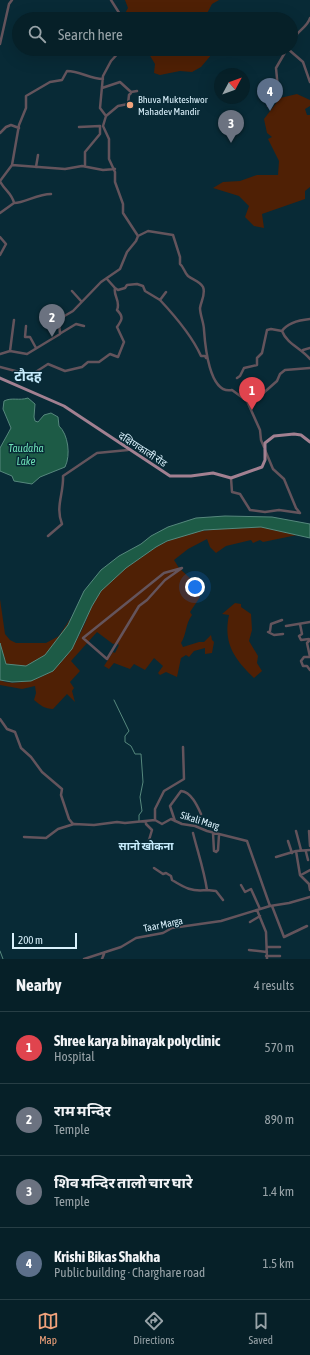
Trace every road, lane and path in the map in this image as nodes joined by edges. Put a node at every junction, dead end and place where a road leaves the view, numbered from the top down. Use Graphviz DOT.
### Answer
graph roads {
  1 [pos="12,0"];
  2 [pos="111,0"];
  3 [pos="119,12"];
  4 [pos="310,18"];
  5 [pos="309,23"];
  6 [pos="298,32"];
  7 [pos="0,44"];
  8 [pos="115,56"];
  9 [pos="284,56"];
  10 [pos="296,56"];
  11 [pos="103,79"];
  12 [pos="310,82"];
  13 [pos="102,88"];
  14 [pos="136,91"];
  15 [pos="131,92"];
  16 [pos="268,106"];
  17 [pos="106,116"];
  18 [pos="102,126"];
  19 [pos="79,127"];
  20 [pos="19,128"];
  21 [pos="0,133"];
  22 [pos="38,155"];
  23 [pos="12,165"];
  24 [pos="85,166"];
  25 [pos="36,167"];
  26 [pos="115,169"];
  27 [pos="0,181"];
  28 [pos="51,194"];
  29 [pos="14,203"];
  30 [pos="0,213"];
  31 [pos="138,236"];
  32 [pos="0,237"];
  33 [pos="0,255"];
  34 [pos="107,279"];
  35 [pos="115,288"];
  36 [pos="72,291"];
  37 [pos="166,292"];
  38 [pos="160,300"];
  39 [pos="81,302"];
  40 [pos="310,319"];
  41 [pos="14,320"];
  42 [pos="26,326"];
  43 [pos="84,326"];
  44 [pos="282,331"];
  45 [pos="61,333"];
  46 [pos="36,348"];
  47 [pos="310,348"];
  48 [pos="303,350"];
  49 [pos="10,351"];
  50 [pos="0,354"];
  51 [pos="310,359"];
  52 [pos="207,360"];
  53 [pos="0,367"];
  54 [pos="310,368"];
  55 [pos="0,378"];
  56 [pos="237,378"];
  57 [pos="247,401"];
  58 [pos="310,442"];
  59 [pos="264,448"];
  60 [pos="128,450"];
  61 [pos="231,478"];
  62 [pos="48,536"];
  63 [pos="182,568"];
  64 [pos="282,620"];
  65 [pos="310,622"];
  66 [pos="300,624"];
  67 [pos="286,626"];
  68 [pos="283,634"];
  69 [pos="310,639"];
  70 [pos="310,670"];
  71 [pos="0,719"];
  72 [pos="183,747"];
  73 [pos="201,814"];
  74 [pos="155,820"];
  75 [pos="146,821"];
  76 [pos="175,821"];
  77 [pos="74,824"];
  78 [pos="296,831"];
  79 [pos="308,831"];
  80 [pos="213,833"];
  81 [pos="193,834"];
  82 [pos="219,834"];
  83 [pos="24,837"];
  84 [pos="149,840"];
  85 [pos="288,841"];
  86 [pos="310,846"];
  87 [pos="301,850"];
  88 [pos="310,850"];
  89 [pos="296,851"];
  90 [pos="306,852"];
  91 [pos="292,853"];
  92 [pos="276,857"];
  93 [pos="308,860"];
  94 [pos="154,868"];
  95 [pos="310,870"];
  96 [pos="300,875"];
  97 [pos="241,885"];
  98 [pos="207,890"];
  99 [pos="310,891"];
  100 [pos="310,897"];
  101 [pos="223,900"];
  102 [pos="271,906"];
  103 [pos="259,909"];
  104 [pos="260,916"];
  105 [pos="250,922"];
  106 [pos="307,926"];
  107 [pos="267,947"];
  108 [pos="280,947"];
  109 [pos="249,950"];
  110 [pos="266,952"];
  111 [pos="104,954"];
  112 [pos="280,956"];
  113 [pos="266,957"];
  114 [pos="84,959"];
  115 [pos="102,959"];
  1 -- 7 [label="street"];
  2 -- 3 [label="street"];
  4 -- 5 [label="street"];
  5 -- 6 [label="street"];
  8 -- 11 [label="street"];
  9 -- 16 [label="street"];
  10 -- 12 [label="street"];
  11 -- 13 [label="street"];
  11 -- 20 [label="street"];
  13 -- 15 [label="street"];
  13 -- 17 [label="street"];
  14 -- 15 [label="street"];
  15 -- 17 [label="street"];
  17 -- 18 [label="street"];
  18 -- 19 [label="street"];
  18 -- 24 [label="street"];
  18 -- 26 [label="street"];
  20 -- 21 [label="street"];
  20 -- 23 [label="street"];
  22 -- 25 [label="street"];
  23 -- 25 [label="street"];
  23 -- 27 [label="street"];
  24 -- 25 [label="street"];
  24 -- 26 [label="street"];
  26 -- 31 [label="street"];
  27 -- 29 [label="street"];
  28 -- 29 [label="street"];
  29 -- 30 [label="street"];
  31 -- 34 [label="street"];
  31 -- 52 [label="street"];
  32 -- 33 [label="street"];
  34 -- 35 [label="street"];
  34 -- 39 [label="street"];
  35 -- 38 [label="street"];
  35 -- 53 [label="street"];
  36 -- 39 [label="street"];
  37 -- 38 [label="street"];
  38 -- 52 [label="street"];
  39 -- 45 [label="street"];
  40 -- 44 [label="street"];
  41 -- 49 [label="street"];
  42 -- 46 [label="street"];
  43 -- 45 [label="street"];
  44 -- 48 [label="street"];
  44 -- 56 [label="street"];
  45 -- 46 [label="street"];
  46 -- 49 [label="street"];
  47 -- 48 [label="street"];
  48 -- 51 [label="street"];
  49 -- 50 [label="street"];
  52 -- 57 [label="street"];
  54 -- 57 [label="street"];
  55 -- 60 [label="main road, दक्षिणकाली रोड"];
  57 -- 59 [label="street"];
  58 -- 59 [label="main road"];
  59 -- 61 [label="main road"];
  59 -- 61 [label="street"];
  60 -- 61 [label="main road, दक्षिणकाली रोड"];
  60 -- 62 [label="street"];
  63 -- 63 [label="street"];
  64 -- 68 [label="street"];
  65 -- 66 [label="street"];
  66 -- 67 [label="street"];
  66 -- 69 [label="street"];
  69 -- 70 [label="street"];
  71 -- 77 [label="street"];
  72 -- 74 [label="street"];
  73 -- 76 [label="street"];
  74 -- 75 [label="street, Sikali Marg"];
  74 -- 76 [label="street, Sikali Marg"];
  75 -- 77 [label="street, Sikali Marg"];
  75 -- 84 [label="street"];
  76 -- 80 [label="street, Sikali Marg"];
  77 -- 83 [label="street, Sikali Marg"];
  78 -- 87 [label="street"];
  79 -- 86 [label="street"];
  80 -- 82 [label="street, Sikali Marg"];
  80 -- 82 [label="street"];
  81 -- 98 [label="street"];
  82 -- 102 [label="street, Sikali Marg"];
  85 -- 91 [label="street"];
  87 -- 89 [label="street"];
  87 -- 90 [label="street"];
  88 -- 90 [label="street"];
  89 -- 91 [label="street"];
  89 -- 96 [label="street"];
  90 -- 93 [label="street"];
  91 -- 92 [label="street"];
  94 -- 98 [label="street"];
  95 -- 96 [label="street"];
  96 -- 99 [label="street"];
  97 -- 103 [label="street"];
  98 -- 101 [label="street"];
  99 -- 100 [label="street"];
  100 -- 102 [label="street"];
  102 -- 103 [label="street, Taar Marga"];
  102 -- 106 [label="street"];
  103 -- 104 [label="street"];
  103 -- 111 [label="street, Taar Marga"];
  104 -- 105 [label="street"];
  104 -- 107 [label="street"];
  107 -- 108 [label="street"];
  107 -- 110 [label="street"];
  109 -- 110 [label="street"];
  110 -- 113 [label="street"];
  111 -- 114 [label="street, Taar Marga"];
  111 -- 115 [label="street"];
  112 -- 113 [label="street"];
}
